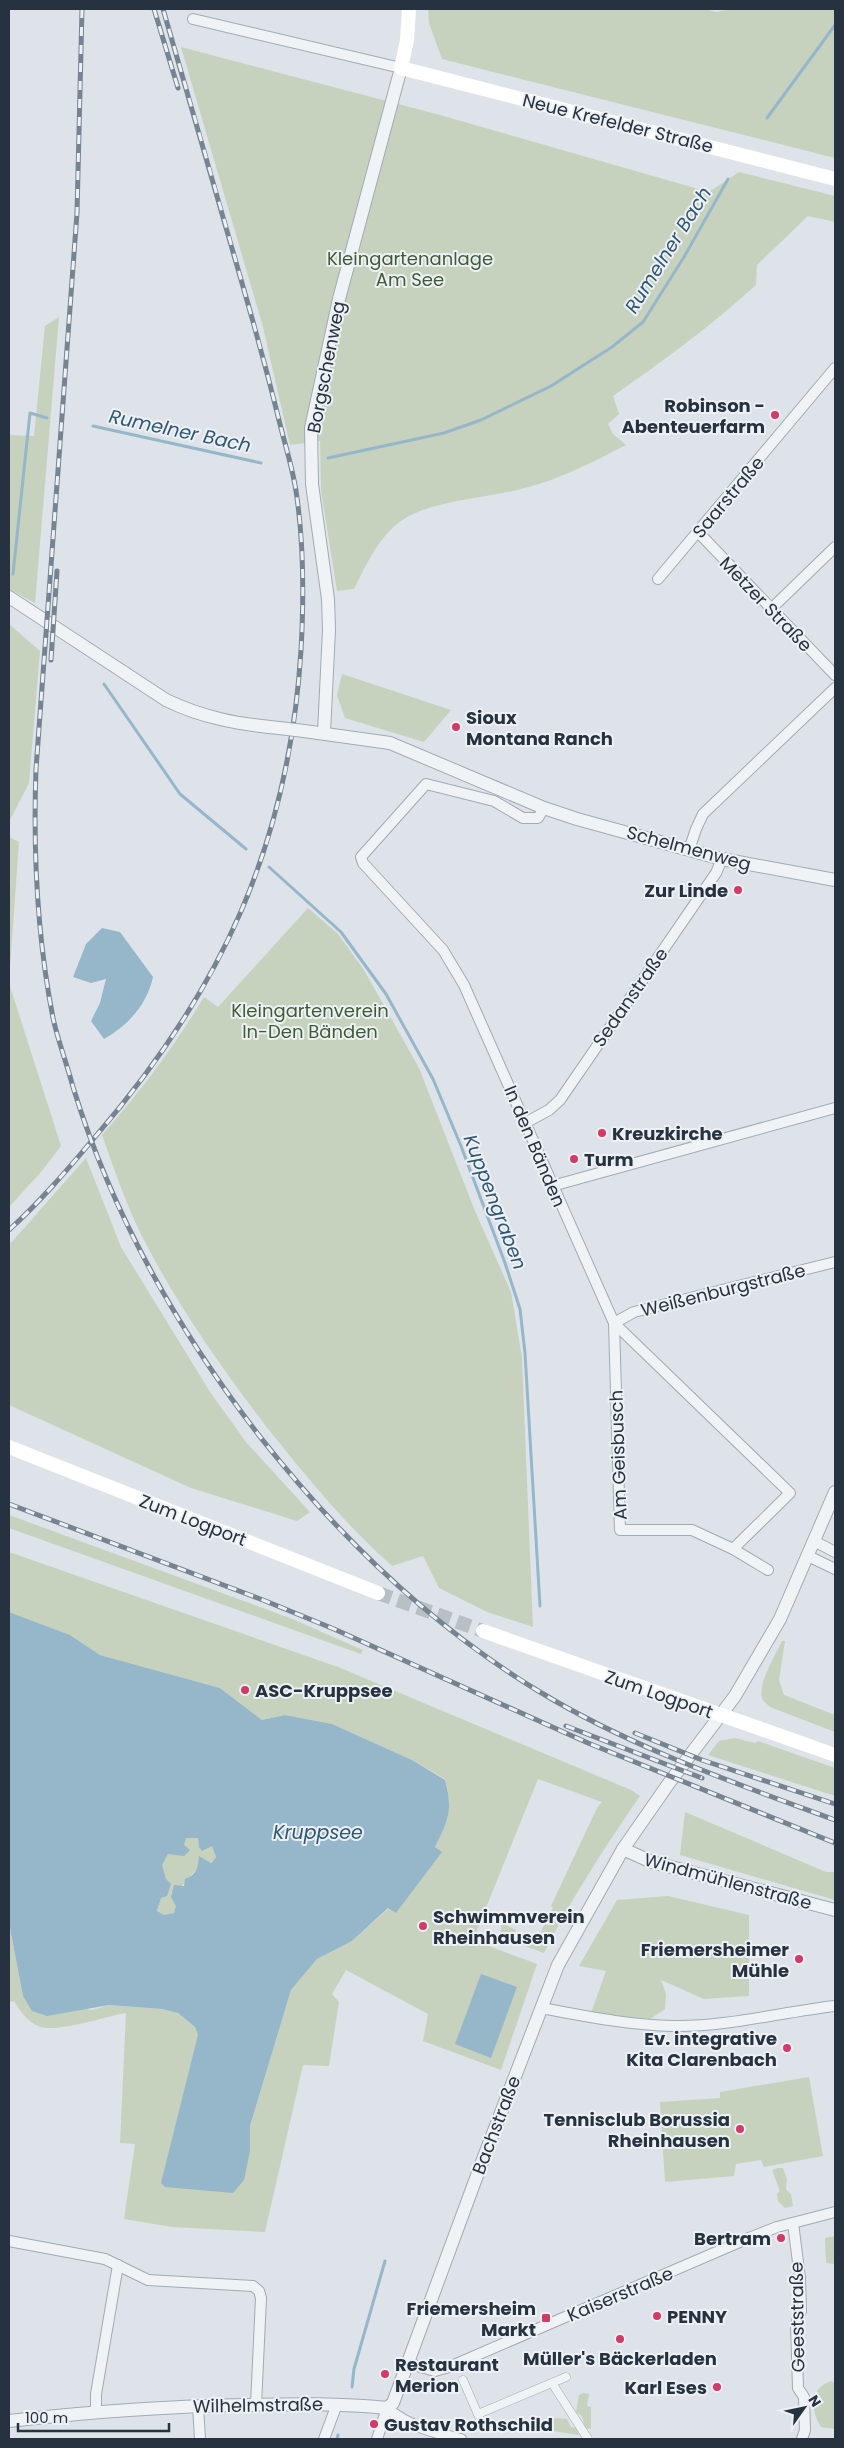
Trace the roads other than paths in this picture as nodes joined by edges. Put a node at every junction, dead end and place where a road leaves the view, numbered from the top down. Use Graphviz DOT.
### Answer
graph roads {
  1 [pos="409,9"];
  2 [pos="193,19"];
  3 [pos="401,68"];
  4 [pos="835,179"];
  5 [pos="835,368"];
  6 [pos="698,532"];
  7 [pos="835,547"];
  8 [pos="658,579"];
  9 [pos="9,597"];
  10 [pos="771,609"];
  11 [pos="835,675"];
  12 [pos="835,688"];
  13 [pos="324,732"];
  14 [pos="544,808"];
  15 [pos="689,850"];
  16 [pos="722,859"];
  17 [pos="835,880"];
  18 [pos="835,1108"];
  19 [pos="526,1123"];
  20 [pos="552,1186"];
  21 [pos="835,1262"];
  22 [pos="614,1323"];
  23 [pos="9,1447"];
  24 [pos="835,1492"];
  25 [pos="814,1541"];
  26 [pos="733,1549"];
  27 [pos="835,1552"];
  28 [pos="808,1556"];
  29 [pos="835,1569"];
  30 [pos="768,1570"];
  31 [pos="378,1593"];
  32 [pos="484,1631"];
  33 [pos="721,1716"];
  34 [pos="835,1756"];
  35 [pos="623,1849"];
  36 [pos="835,1910"];
  37 [pos="835,2006"];
  38 [pos="541,2008"];
  39 [pos="835,2212"];
  40 [pos="793,2223"];
  41 [pos="9,2241"];
  42 [pos="118,2265"];
  43 [pos="407,2363"];
  44 [pos="566,2377"];
  45 [pos="463,2380"];
  46 [pos="552,2383"];
  47 [pos="256,2404"];
  48 [pos="337,2404"];
  49 [pos="198,2406"];
  50 [pos="387,2408"];
  51 [pos="96,2411"];
  52 [pos="9,2421"];
  53 [pos="200,2439"];
  54 [pos="324,2439"];
  55 [pos="377,2439"];
  56 [pos="461,2439"];
  57 [pos="588,2439"];
  58 [pos="802,2439"];
  1 -- 3 [label="main road, Borgschenweg"];
  2 -- 3 [label="street"];
  3 -- 4 [label="main road, Neue Krefelder Straße"];
  3 -- 13 [label="street, Borgschenweg"];
  5 -- 6 [label="street, Saarstraße"];
  6 -- 8 [label="street, Saarstraße"];
  6 -- 10 [label="street, Metzer Straße"];
  7 -- 10 [label="street"];
  9 -- 13 [label="street, Schelmenweg, bridge"];
  10 -- 11 [label="street, Metzer Straße"];
  12 -- 15 [label="street"];
  13 -- 14 [label="street, Schelmenweg"];
  14 -- 15 [label="street, Schelmenweg"];
  14 -- 19 [label="street, In den Bänden"];
  15 -- 16 [label="street, Schelmenweg"];
  16 -- 17 [label="street, Schelmenweg"];
  16 -- 19 [label="street, Sedanstraße"];
  18 -- 20 [label="street"];
  19 -- 20 [label="street, In den Bänden"];
  20 -- 22 [label="street, In den Bänden"];
  21 -- 22 [label="street, Weißenburgstraße"];
  22 -- 26 [label="street, Am Geisbusch"];
  22 -- 26 [label="street, In den Bänden"];
  23 -- 31 [label="main road, Zum Logport"];
  24 -- 25 [label="street, Bachstraße"];
  25 -- 27 [label="street"];
  25 -- 28 [label="street, Bachstraße"];
  26 -- 30 [label="street, Am Geisbusch"];
  28 -- 29 [label="street"];
  28 -- 33 [label="street, Bachstraße"];
  32 -- 33 [label="main road, Zum Logport"];
  33 -- 34 [label="main road, Zum Logport"];
  33 -- 35 [label="street, Bachstraße"];
  35 -- 36 [label="street, Windmühlenstraße"];
  35 -- 38 [label="street, Bachstraße"];
  37 -- 38 [label="street"];
  38 -- 43 [label="street, Bachstraße"];
  39 -- 40 [label="street, Kaiserstraße"];
  40 -- 43 [label="street, Kaiserstraße"];
  40 -- 58 [label="street, Geeststraße"];
  41 -- 42 [label="street"];
  42 -- 47 [label="street"];
  42 -- 51 [label="street"];
  43 -- 50 [label="street, Bachstraße"];
  44 -- 46 [label="street"];
  45 -- 46 [label="street"];
  46 -- 57 [label="street"];
  47 -- 48 [label="street, Wilhelmstraße"];
  47 -- 49 [label="street, Wilhelmstraße"];
  48 -- 50 [label="street, Wilhelmstraße"];
  48 -- 54 [label="street"];
  49 -- 51 [label="street, Wilhelmstraße"];
  49 -- 53 [label="street"];
  50 -- 55 [label="street"];
  50 -- 56 [label="street"];
  51 -- 52 [label="street, Wilhelmstraße"];
}
